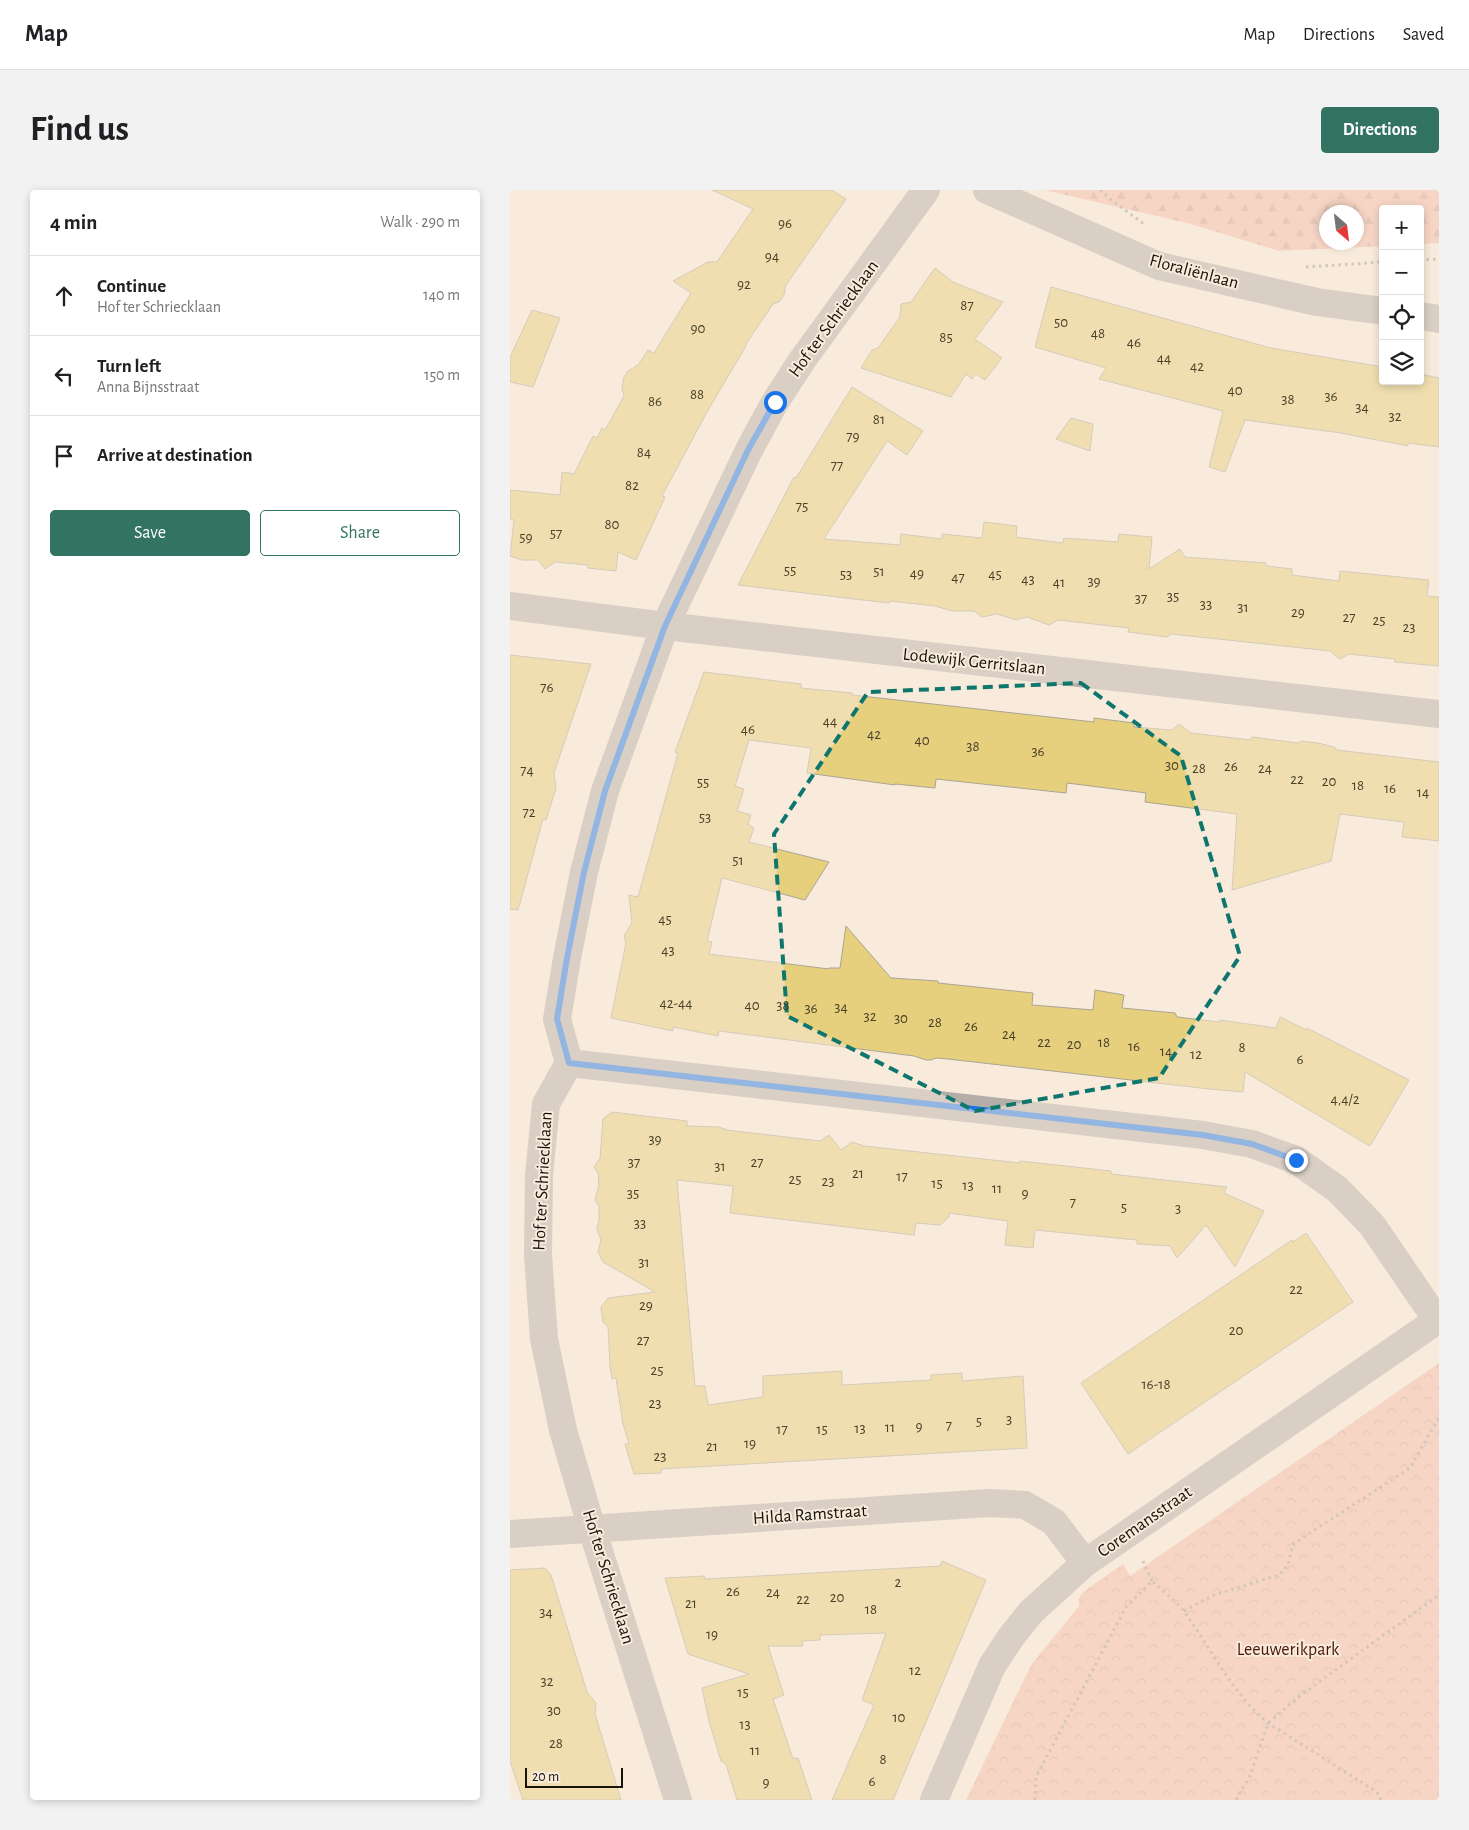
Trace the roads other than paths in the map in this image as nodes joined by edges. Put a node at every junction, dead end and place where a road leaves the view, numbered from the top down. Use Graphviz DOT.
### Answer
graph roads {
  1 [pos="926,190"];
  2 [pos="987,190"];
  3 [pos="1379,310"];
  4 [pos="1424,317"];
  5 [pos="1439,319"];
  6 [pos="510,606"];
  7 [pos="665,626"];
  8 [pos="1439,714"];
  9 [pos="569,1063"];
  10 [pos="1438,1319"];
  11 [pos="592,1529"];
  12 [pos="510,1534"];
  13 [pos="1085,1563"];
  14 [pos="678,1800"];
  15 [pos="934,1800"];
  1 -- 7 [label="street, Hof ter Schriecklaan"];
  2 -- 3 [label="street, Floraliënlaan"];
  4 -- 5 [label="street"];
  6 -- 7 [label="street, Lodewijk Gerritslaan"];
  7 -- 8 [label="street, Lodewijk Gerritslaan"];
  7 -- 9 [label="street, Hof ter Schriecklaan"];
  9 -- 10 [label="street"];
  9 -- 11 [label="street, Hof ter Schriecklaan"];
  10 -- 13 [label="street, Coremansstraat"];
  11 -- 12 [label="street, Hilda Ramstraat"];
  11 -- 13 [label="street, Hilda Ramstraat"];
  11 -- 14 [label="street, Hof ter Schriecklaan"];
  13 -- 15 [label="street, Coremansstraat"];
}
